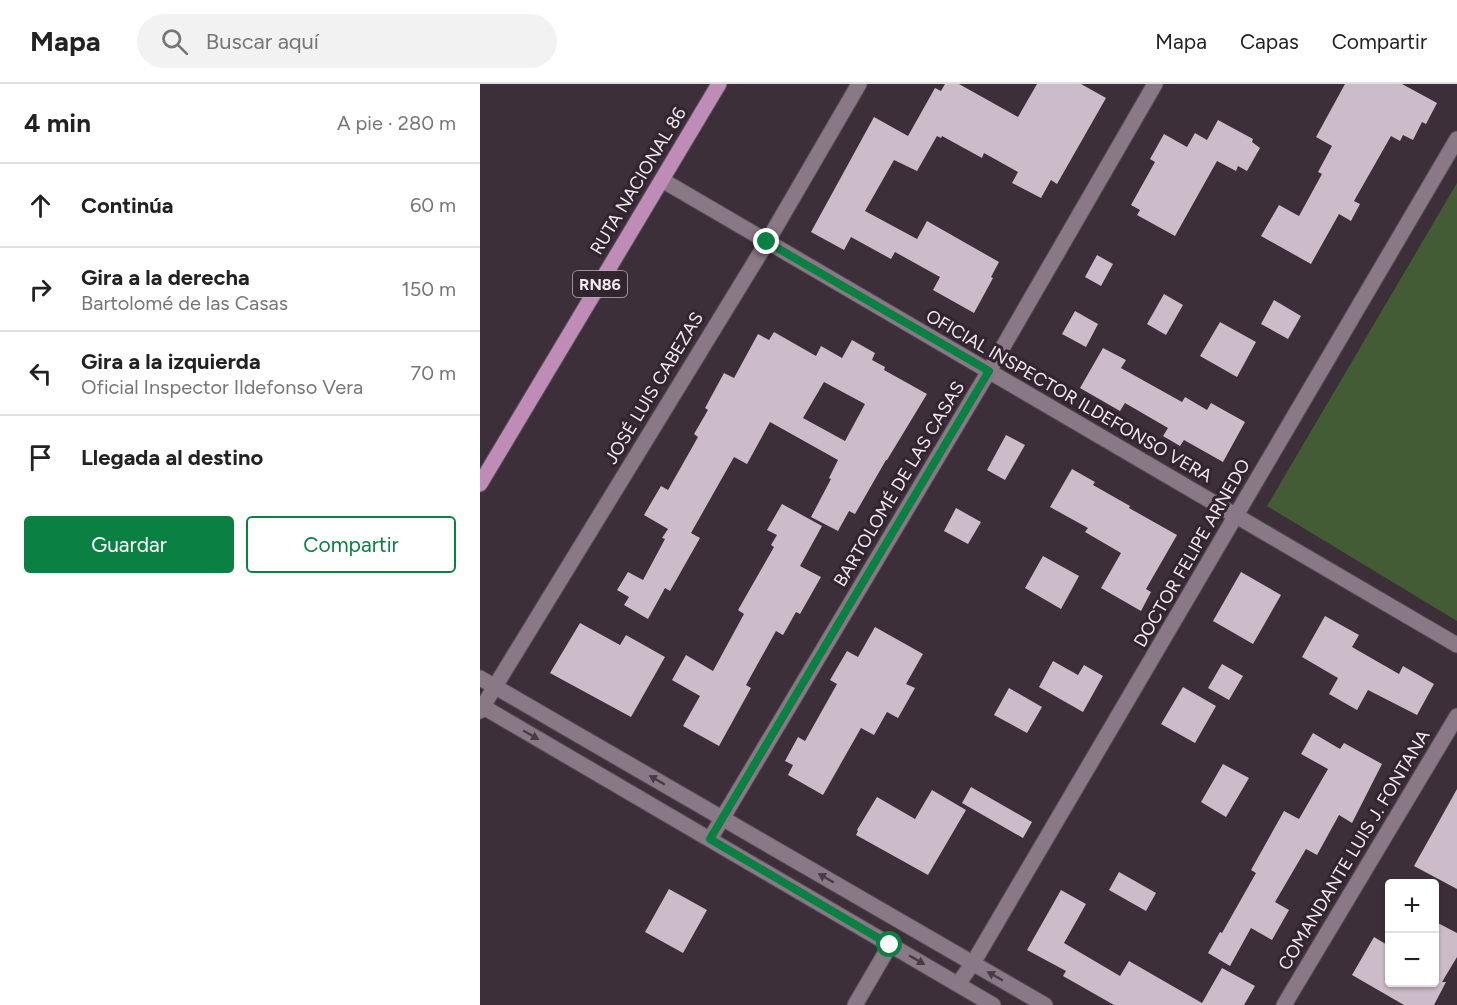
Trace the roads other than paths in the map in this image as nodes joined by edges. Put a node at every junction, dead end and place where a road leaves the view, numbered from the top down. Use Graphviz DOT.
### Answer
graph roads {
  1 [pos="719,84"];
  2 [pos="859,84"];
  3 [pos="1155,84"];
  4 [pos="1457,139"];
  5 [pos="662,180"];
  6 [pos="767,242"];
  7 [pos="989,371"];
  8 [pos="480,484"];
  9 [pos="1237,516"];
  10 [pos="1457,645"];
  11 [pos="480,678"];
  12 [pos="495,686"];
  13 [pos="481,708"];
  14 [pos="1457,716"];
  15 [pos="723,819"];
  16 [pos="710,839"];
  17 [pos="890,945"];
  18 [pos="973,963"];
  19 [pos="958,984"];
  20 [pos="855,1005"];
  21 [pos="993,1005"];
  22 [pos="1046,1005"];
  23 [pos="1284,1005"];
  1 -- 5 [label="main road, RUTA NACIONAL 86 / RN86"];
  2 -- 6 [label="street, JOSÉ LUIS CABEZAS"];
  3 -- 7 [label="street, BARTOLOMÉ DE LAS CASAS"];
  4 -- 9 [label="street, DOCTOR FELIPE ARNEDO"];
  5 -- 6 [label="street, OFICIAL INSPECTOR ILDEFONSO VERA"];
  5 -- 8 [label="main road, RUTA NACIONAL 86 / RN86"];
  6 -- 7 [label="street, OFICIAL INSPECTOR ILDEFONSO VERA"];
  6 -- 12 [label="street, JOSÉ LUIS CABEZAS"];
  7 -- 9 [label="street, OFICIAL INSPECTOR ILDEFONSO VERA"];
  7 -- 15 [label="street, BARTOLOMÉ DE LAS CASAS"];
  9 -- 10 [label="street, OFICIAL INSPECTOR ILDEFONSO VERA"];
  9 -- 18 [label="street, DOCTOR FELIPE ARNEDO"];
  11 -- 12 [label="street"];
  12 -- 13 [label="street, JOSÉ LUIS CABEZAS"];
  15 -- 12 [label="street, one-way"];
  13 -- 16 [label="street, one-way"];
  14 -- 23 [label="street, COMANDANTE LUIS J. FONTANA"];
  15 -- 16 [label="street, BARTOLOMÉ DE LAS CASAS"];
  18 -- 15 [label="street, one-way"];
  16 -- 17 [label="street"];
  17 -- 19 [label="street, one-way"];
  17 -- 20 [label="street"];
  18 -- 19 [label="street, DOCTOR FELIPE ARNEDO"];
  22 -- 18 [label="street, one-way"];
  19 -- 21 [label="street"];
}
